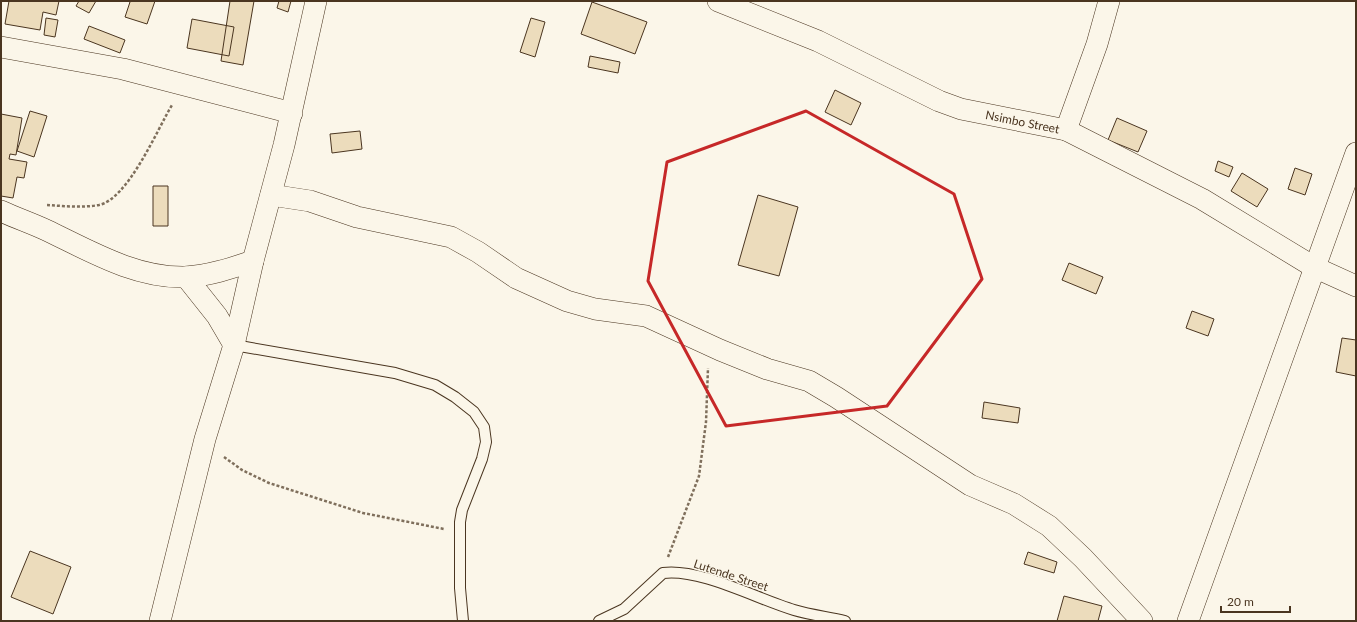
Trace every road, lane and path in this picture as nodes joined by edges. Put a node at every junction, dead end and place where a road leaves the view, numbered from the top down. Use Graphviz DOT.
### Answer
graph roads {
  1 [pos="316,1"];
  2 [pos="718,1"];
  3 [pos="1109,1"];
  4 [pos="1,47"];
  5 [pos="185,84"];
  6 [pos="292,113"];
  7 [pos="1066,130"];
  8 [pos="1356,153"];
  9 [pos="271,195"];
  10 [pos="41,205"];
  11 [pos="1,211"];
  12 [pos="253,261"];
  13 [pos="1314,267"];
  14 [pos="186,277"];
  15 [pos="1356,286"];
  16 [pos="234,345"];
  17 [pos="709,345"];
  18 [pos="205,439"];
  19 [pos="460,533"];
  20 [pos="663,573"];
  21 [pos="160,621"];
  22 [pos="463,621"];
  23 [pos="599,621"];
  24 [pos="845,621"];
  25 [pos="1142,621"];
  26 [pos="1188,621"];
  1 -- 6 [label="street"];
  2 -- 7 [label="street, Nsimbo Street"];
  3 -- 7 [label="street"];
  4 -- 5 [label="street"];
  5 -- 6 [label="street"];
  5 -- 10 [label="path"];
  6 -- 9 [label="street"];
  7 -- 13 [label="street, Nsimbo Street"];
  8 -- 13 [label="street"];
  9 -- 12 [label="street"];
  9 -- 17 [label="street"];
  11 -- 14 [label="street"];
  12 -- 14 [label="street"];
  12 -- 16 [label="street"];
  13 -- 15 [label="street, Nsimbo Street"];
  13 -- 26 [label="street"];
  14 -- 16 [label="street"];
  16 -- 18 [label="street"];
  16 -- 19 [label="lane"];
  17 -- 20 [label="path"];
  17 -- 25 [label="street"];
  18 -- 19 [label="path"];
  18 -- 21 [label="street"];
  19 -- 22 [label="lane"];
  20 -- 23 [label="lane"];
  20 -- 24 [label="lane, Lutende Street"];
}
